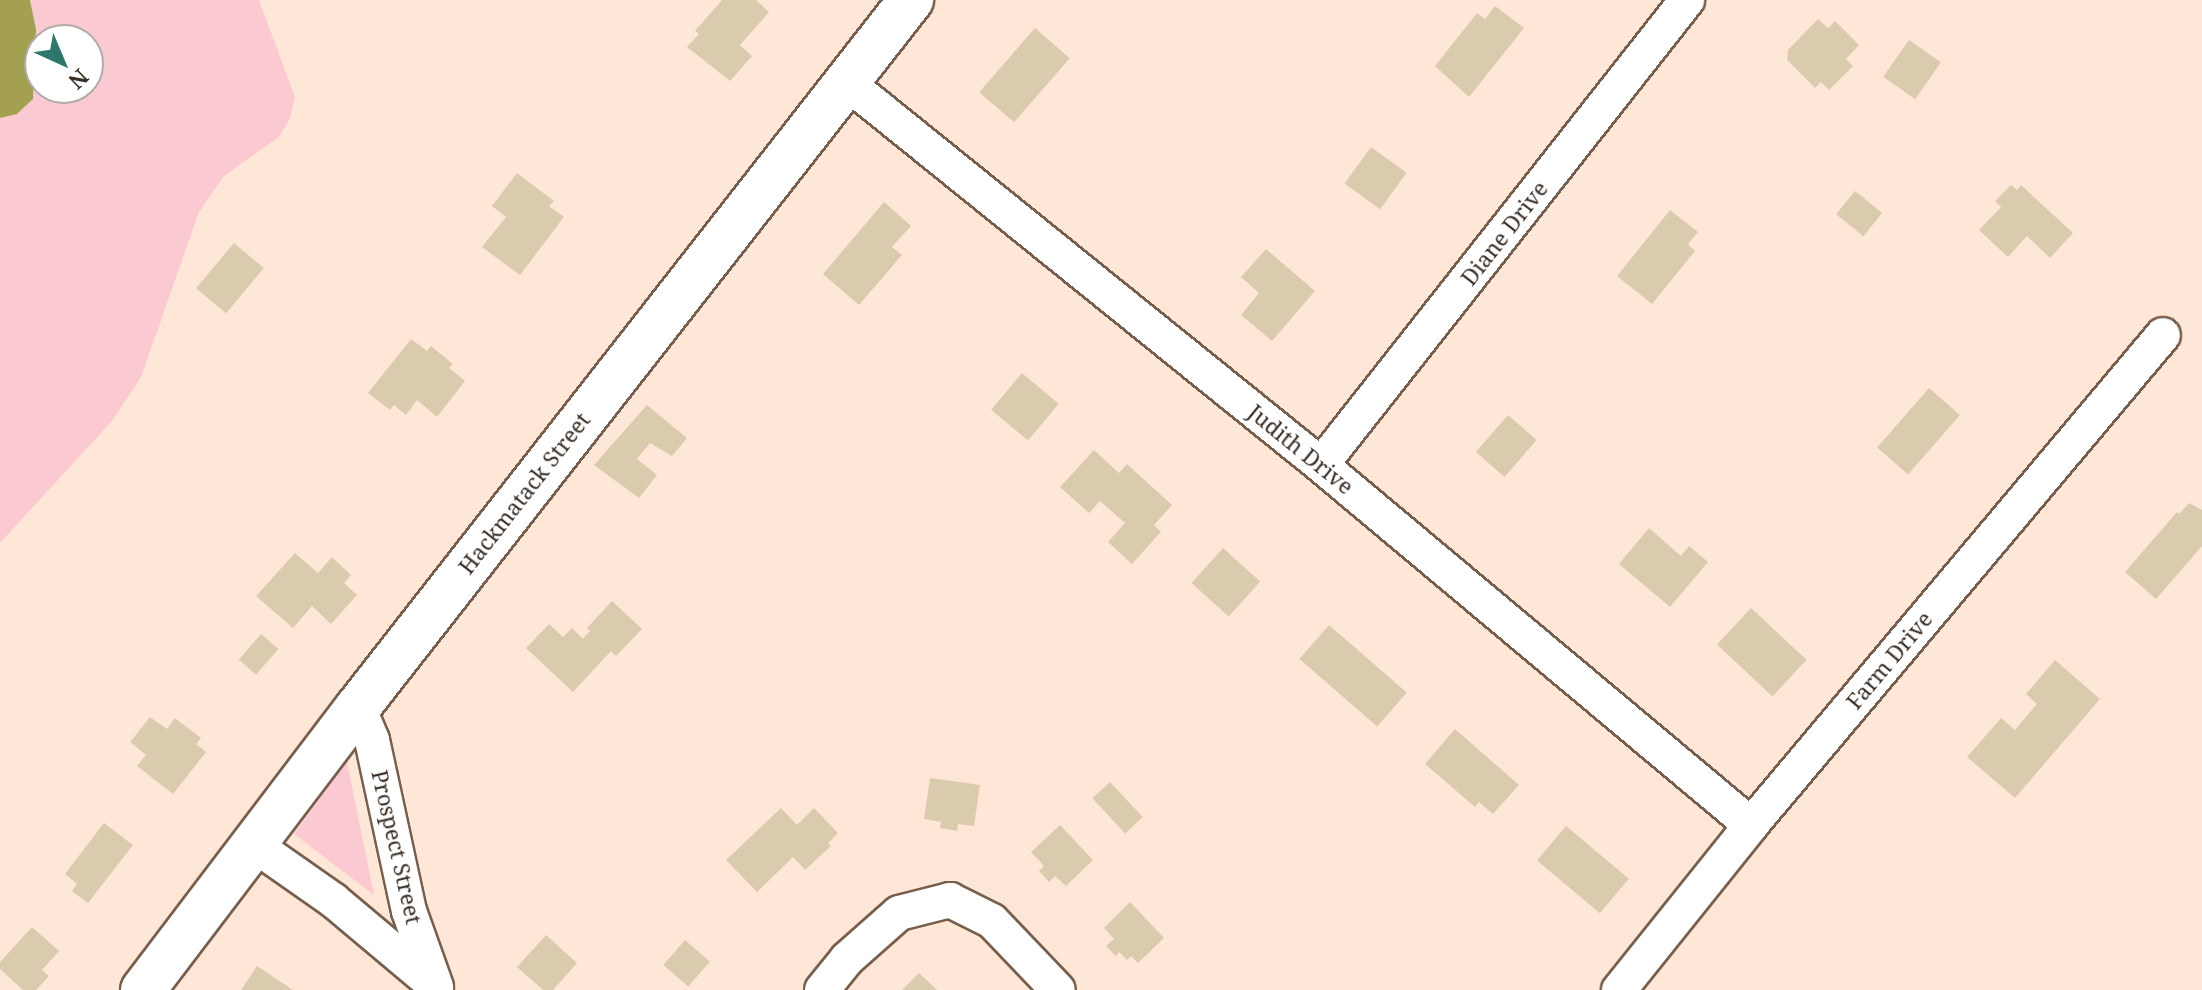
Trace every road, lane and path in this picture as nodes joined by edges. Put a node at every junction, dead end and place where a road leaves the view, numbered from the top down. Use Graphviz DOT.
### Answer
graph roads {
  1 [pos="911,0"];
  2 [pos="1687,0"];
  3 [pos="845,81"];
  4 [pos="2163,335"];
  5 [pos="1321,465"];
  6 [pos="358,707"];
  7 [pos="1751,825"];
  8 [pos="253,844"];
  9 [pos="438,989"];
  10 [pos="143,990"];
  11 [pos="822,990"];
  12 [pos="1058,990"];
  13 [pos="1619,990"];
  1 -- 3 [label="street, Hackmatack Street"];
  2 -- 5 [label="street, Diane Drive"];
  3 -- 5 [label="street, Judith Drive"];
  3 -- 6 [label="street, Hackmatack Street"];
  4 -- 7 [label="street, Farm Drive"];
  5 -- 7 [label="street, Judith Drive"];
  6 -- 8 [label="street, Hackmatack Street"];
  6 -- 9 [label="street, Prospect Street"];
  7 -- 13 [label="street, Farm Drive"];
  8 -- 9 [label="street, Prospect Street"];
  8 -- 10 [label="street, Hackmatack Street"];
  11 -- 12 [label="street"];
}
